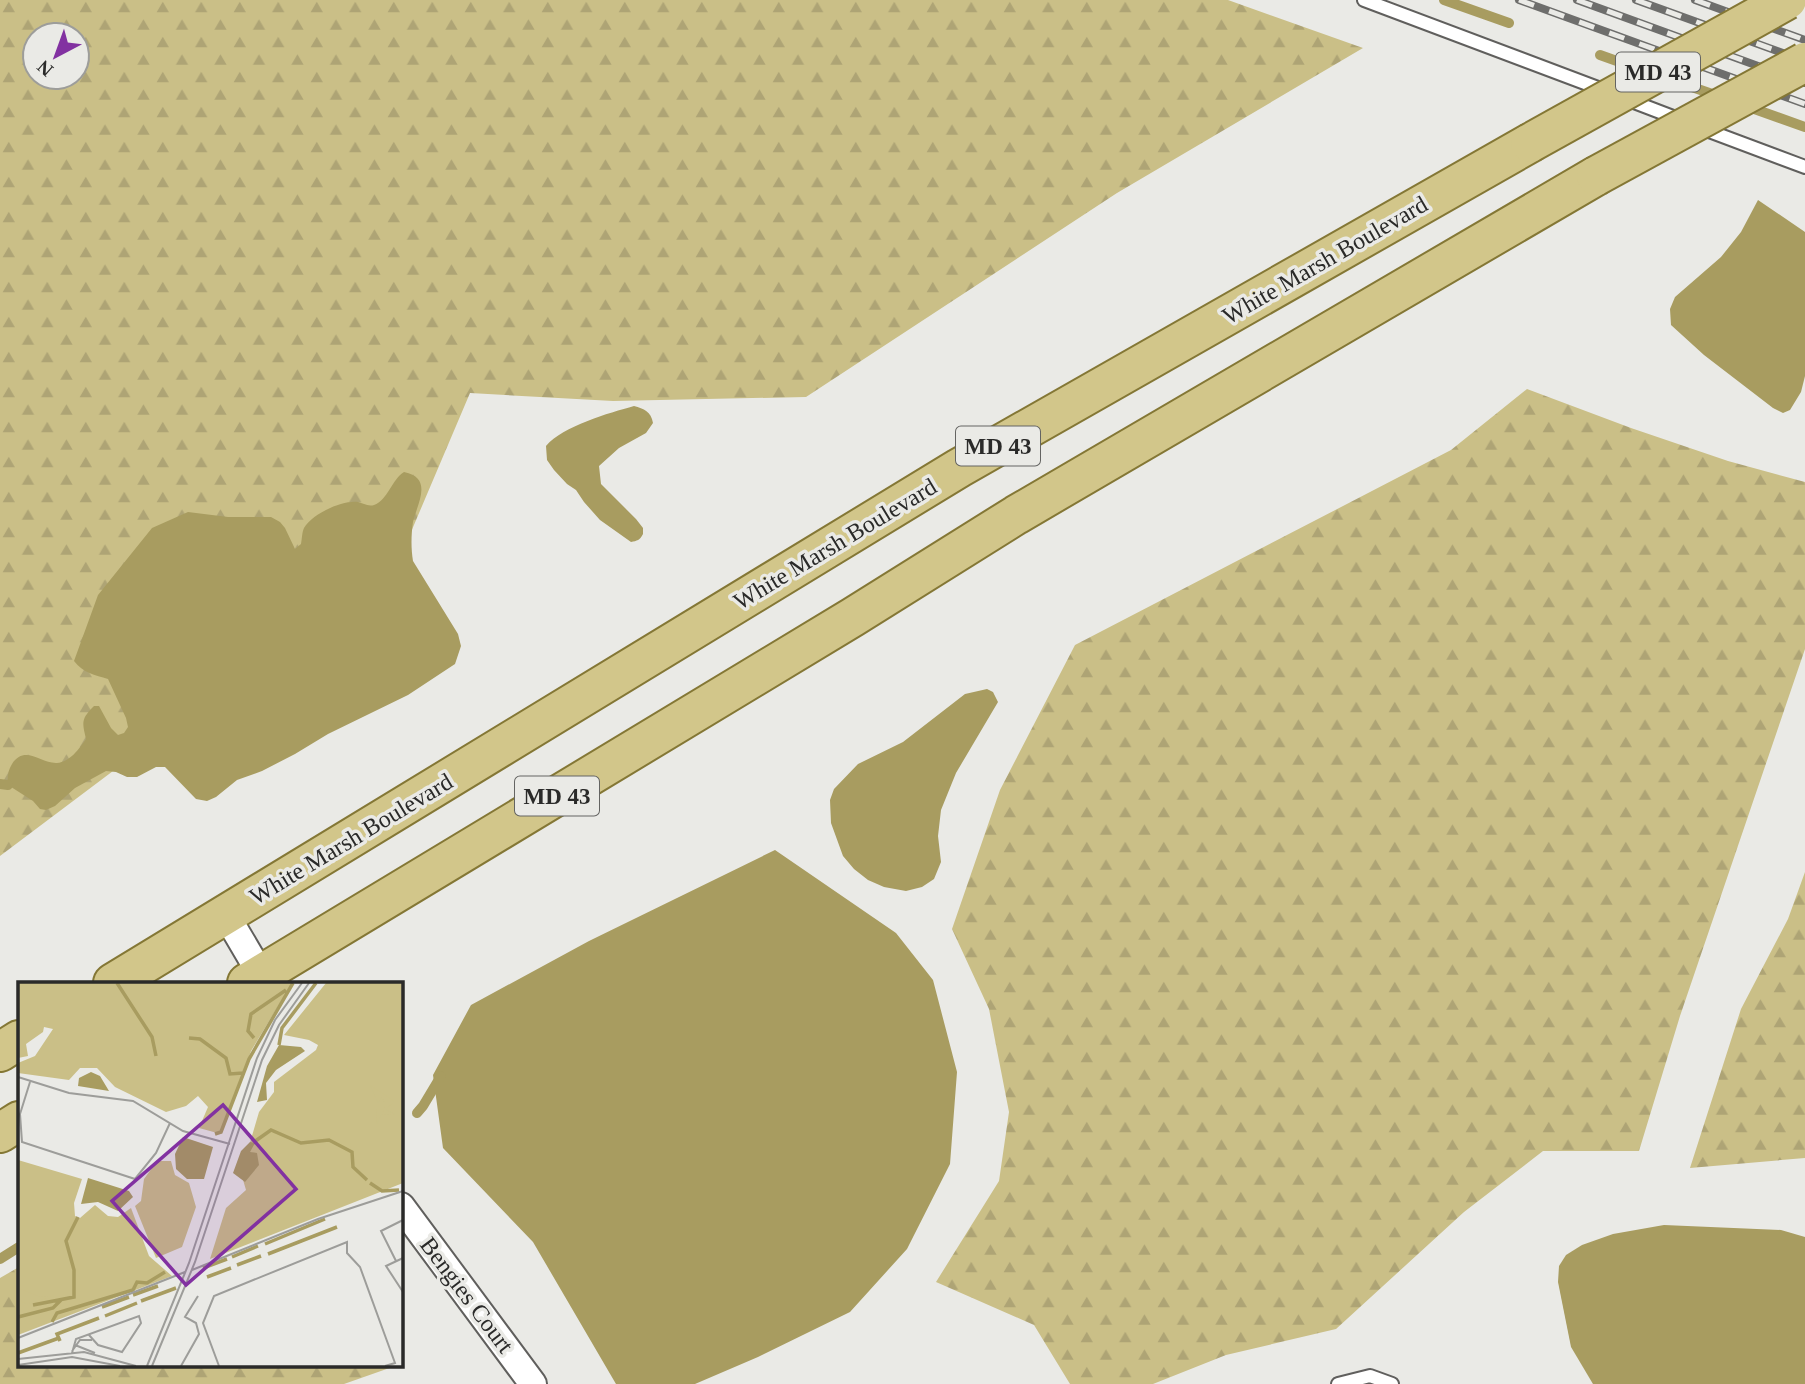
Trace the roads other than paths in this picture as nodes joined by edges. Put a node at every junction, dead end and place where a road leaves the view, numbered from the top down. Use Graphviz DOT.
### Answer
graph roads {
  1 [pos="1364,0"];
  2 [pos="1787,0"];
  3 [pos="1805,62"];
  4 [pos="1805,167"];
  5 [pos="226,915"];
  6 [pos="258,980"];
  7 [pos="115,982"];
  8 [pos="18,1041"];
  9 [pos="0,1052"];
  10 [pos="18,1122"];
  11 [pos="0,1133"];
  12 [pos="402,1207"];
  13 [pos="533,1384"];
  14 [pos="1338,1384"];
  15 [pos="1392,1384"];
  1 -- 4 [label="lane"];
  2 -- 5 [label="main road, White Marsh Boulevard / MD 43, bridge"];
  3 -- 6 [label="main road, MD 43, bridge"];
  5 -- 6 [label="street"];
  5 -- 7 [label="main road, White Marsh Boulevard / MD 43"];
  8 -- 9 [label="main road"];
  10 -- 11 [label="main road"];
  12 -- 13 [label="street, Bengies Court"];
  14 -- 15 [label="lane"];
}
